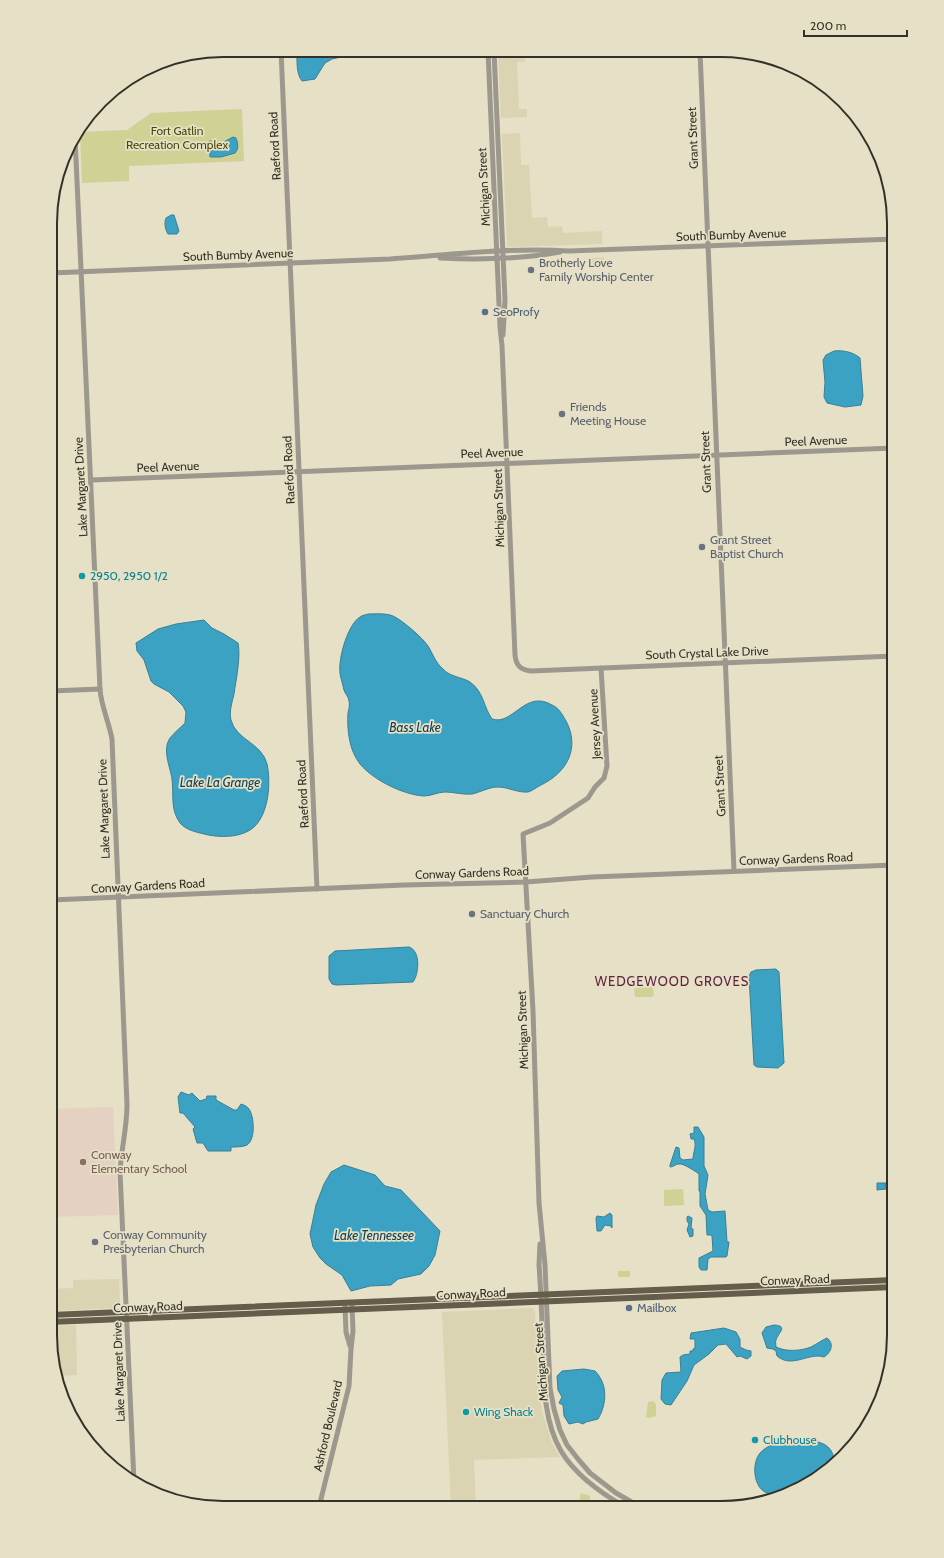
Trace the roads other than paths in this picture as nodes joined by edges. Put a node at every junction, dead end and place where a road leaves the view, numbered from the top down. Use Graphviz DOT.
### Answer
graph roads {
  1 [pos="280,57"];
  2 [pos="488,57"];
  3 [pos="494,57"];
  4 [pos="700,57"];
  5 [pos="76,147"];
  6 [pos="887,239"];
  7 [pos="707,246"];
  8 [pos="496,251"];
  9 [pos="503,251"];
  10 [pos="569,251"];
  11 [pos="426,257"];
  12 [pos="497,258"];
  13 [pos="503,258"];
  14 [pos="290,263"];
  15 [pos="82,272"];
  16 [pos="57,273"];
  17 [pos="502,346"];
  18 [pos="887,448"];
  19 [pos="716,455"];
  20 [pos="508,462"];
  21 [pos="300,472"];
  22 [pos="91,480"];
  23 [pos="887,656"];
  24 [pos="725,663"];
  25 [pos="521,668"];
  26 [pos="601,668"];
  27 [pos="100,689"];
  28 [pos="57,691"];
  29 [pos="523,834"];
  30 [pos="887,865"];
  31 [pos="734,872"];
  32 [pos="526,882"];
  33 [pos="317,889"];
  34 [pos="118,897"];
  35 [pos="57,900"];
  36 [pos="887,1280"];
  37 [pos="759,1286"];
  38 [pos="887,1287"];
  39 [pos="738,1294"];
  40 [pos="544,1298"];
  41 [pos="431,1300"];
  42 [pos="344,1303"];
  43 [pos="352,1303"];
  44 [pos="402,1308"];
  45 [pos="345,1310"];
  46 [pos="353,1310"];
  47 [pos="127,1312"];
  48 [pos="57,1315"];
  49 [pos="127,1319"];
  50 [pos="57,1322"];
  51 [pos="351,1349"];
  52 [pos="134,1475"];
  53 [pos="320,1501"];
  54 [pos="614,1501"];
  55 [pos="630,1501"];
  1 -- 14 [label="street, Raeford Road"];
  2 -- 8 [label="street, Michigan Street"];
  3 -- 9 [label="street, Michigan Street"];
  4 -- 7 [label="street, Grant Street"];
  5 -- 15 [label="street, Lake Margaret Drive"];
  6 -- 7 [label="street, South Bumby Avenue"];
  7 -- 10 [label="street, South Bumby Avenue"];
  7 -- 19 [label="street, Grant Street"];
  8 -- 9 [label="street, South Bumby Avenue"];
  8 -- 11 [label="street, South Bumby Avenue"];
  8 -- 12 [label="street, Michigan Street"];
  9 -- 10 [label="street, South Bumby Avenue"];
  9 -- 13 [label="street, Michigan Street"];
  10 -- 13 [label="street, South Bumby Avenue"];
  11 -- 12 [label="street, South Bumby Avenue"];
  11 -- 14 [label="street, South Bumby Avenue"];
  12 -- 13 [label="street, South Bumby Avenue"];
  12 -- 17 [label="street, Michigan Street"];
  13 -- 17 [label="street, Michigan Street"];
  14 -- 15 [label="street, South Bumby Avenue"];
  14 -- 21 [label="street, Raeford Road"];
  15 -- 16 [label="street, South Bumby Avenue"];
  15 -- 22 [label="street, Lake Margaret Drive"];
  17 -- 20 [label="street, Michigan Street"];
  18 -- 19 [label="street, Peel Avenue"];
  19 -- 20 [label="street, Peel Avenue"];
  19 -- 24 [label="street, Grant Street"];
  20 -- 21 [label="street, Peel Avenue"];
  20 -- 25 [label="street, Michigan Street"];
  21 -- 22 [label="street, Peel Avenue"];
  21 -- 33 [label="street, Raeford Road"];
  22 -- 27 [label="street, Lake Margaret Drive"];
  23 -- 24 [label="street, South Crystal Lake Drive"];
  24 -- 26 [label="street, South Crystal Lake Drive"];
  24 -- 31 [label="street, Grant Street"];
  25 -- 26 [label="street, South Crystal Lake Drive"];
  26 -- 29 [label="street, Jersey Avenue"];
  27 -- 28 [label="street"];
  27 -- 34 [label="street, Lake Margaret Drive"];
  29 -- 32 [label="street, Michigan Street"];
  30 -- 31 [label="street, Conway Gardens Road"];
  31 -- 32 [label="street, Conway Gardens Road"];
  32 -- 33 [label="street, Conway Gardens Road"];
  32 -- 40 [label="street, Michigan Street"];
  33 -- 34 [label="street, Conway Gardens Road"];
  34 -- 35 [label="street, Conway Gardens Road"];
  34 -- 47 [label="street, Lake Margaret Drive"];
  36 -- 37 [label="main road, Conway Road"];
  37 -- 39 [label="main road"];
  37 -- 40 [label="main road, Conway Road"];
  38 -- 39 [label="main road, Conway Road"];
  39 -- 40 [label="main road, Conway Road"];
  40 -- 41 [label="main road, Conway Road"];
  40 -- 44 [label="main road, Conway Road"];
  40 -- 54 [label="street, Michigan Street"];
  40 -- 55 [label="street, Michigan Street"];
  41 -- 43 [label="main road, Conway Road"];
  41 -- 44 [label="main road"];
  42 -- 43 [label="main road, Conway Road"];
  42 -- 45 [label="street, Ashford Boulevard"];
  42 -- 47 [label="main road, Conway Road"];
  43 -- 46 [label="street, Ashford Boulevard"];
  44 -- 46 [label="main road, Conway Road"];
  45 -- 46 [label="main road, Conway Road"];
  45 -- 49 [label="main road, Conway Road"];
  45 -- 51 [label="street, Ashford Boulevard"];
  46 -- 51 [label="street, Ashford Boulevard"];
  47 -- 48 [label="main road, Conway Road"];
  47 -- 49 [label="street, Lake Margaret Drive"];
  49 -- 50 [label="main road, Conway Road"];
  49 -- 52 [label="street, Lake Margaret Drive"];
  51 -- 53 [label="street, Ashford Boulevard"];
}
